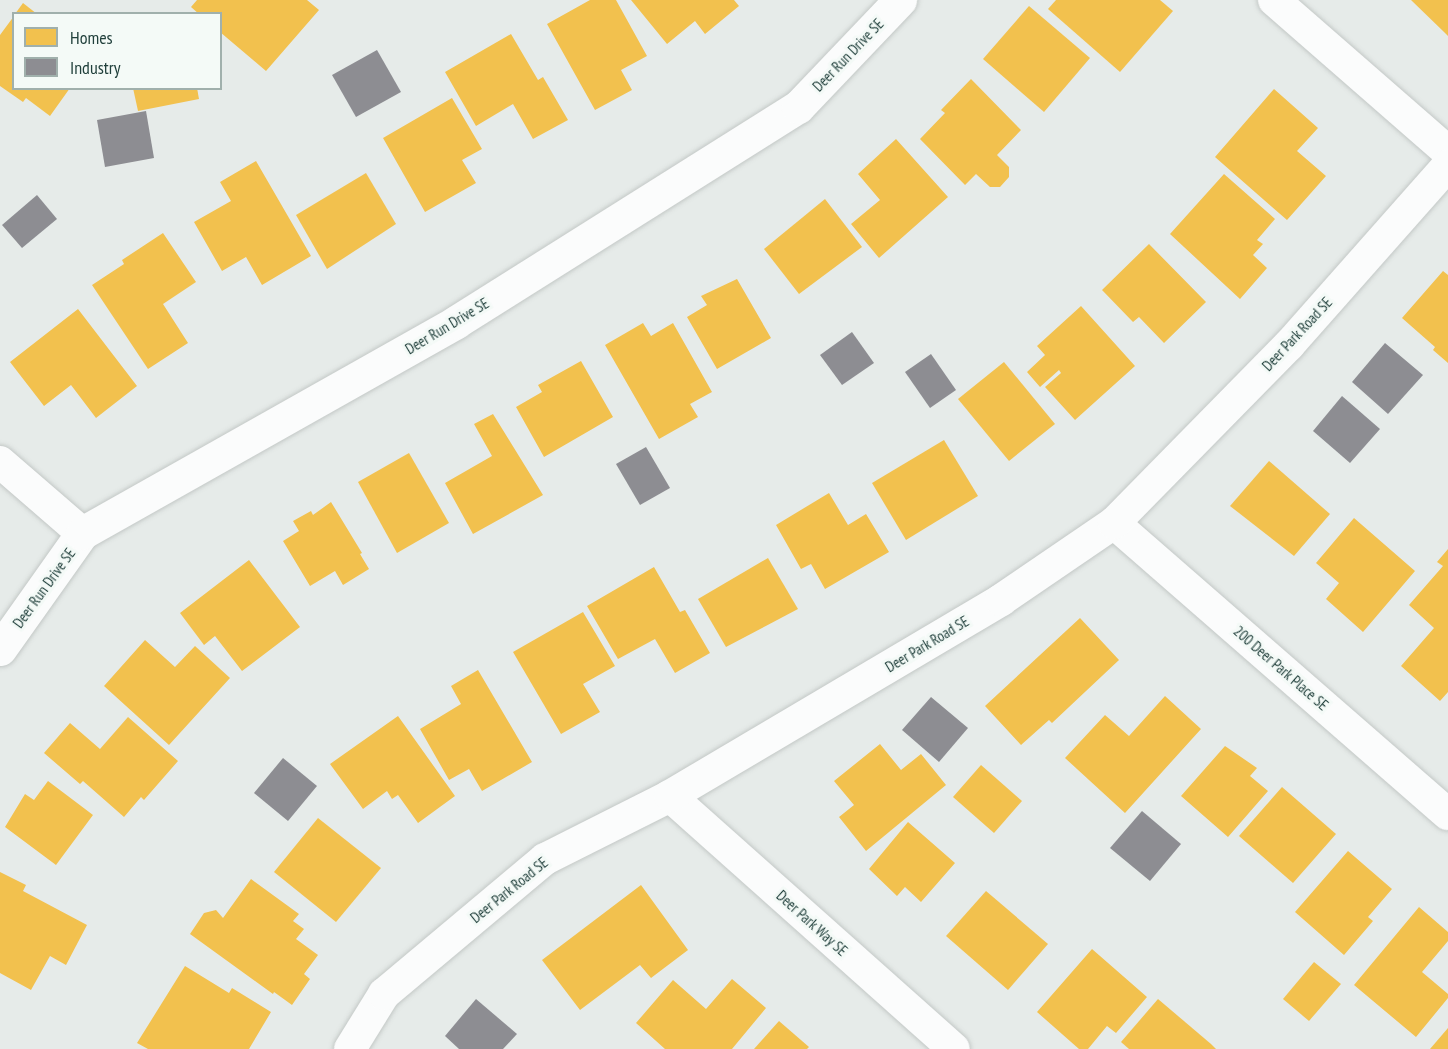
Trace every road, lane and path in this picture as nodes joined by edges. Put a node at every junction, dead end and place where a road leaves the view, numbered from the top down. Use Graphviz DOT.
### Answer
graph roads {
  1 [pos="900,0"];
  2 [pos="1274,0"];
  3 [pos="1448,152"];
  4 [pos="1448,165"];
  5 [pos="0,462"];
  6 [pos="1114,523"];
  7 [pos="82,533"];
  8 [pos="0,649"];
  9 [pos="670,796"];
  10 [pos="1448,814"];
  11 [pos="350,1049"];
  12 [pos="954,1049"];
  1 -- 7 [label="street, Deer Run Drive SE"];
  2 -- 3 [label="street"];
  4 -- 6 [label="street, Deer Park Road SE"];
  5 -- 7 [label="street"];
  6 -- 9 [label="street, Deer Park Road SE"];
  6 -- 10 [label="street, 200 Deer Park Place SE"];
  7 -- 8 [label="street, Deer Run Drive SE"];
  9 -- 11 [label="street, Deer Park Road SE"];
  9 -- 12 [label="street, Deer Park Way SE"];
}
